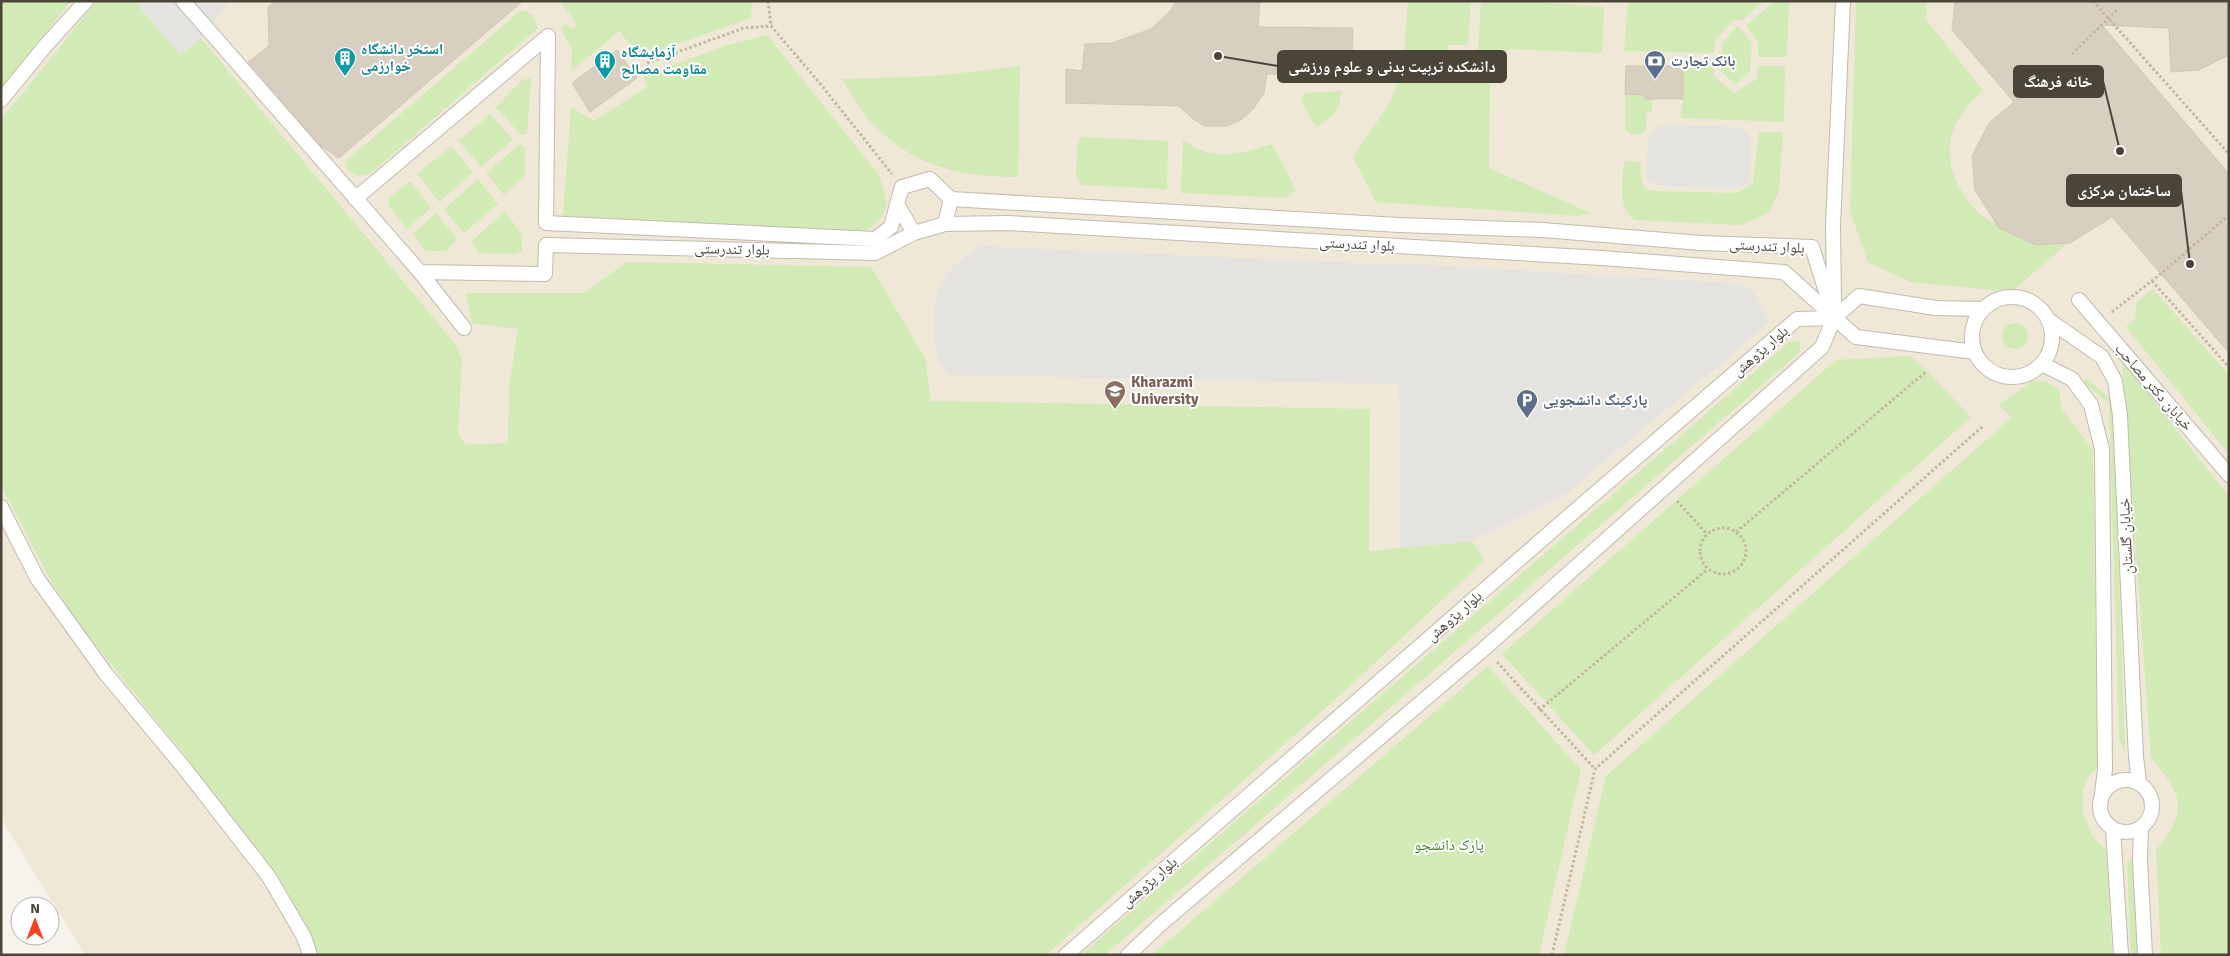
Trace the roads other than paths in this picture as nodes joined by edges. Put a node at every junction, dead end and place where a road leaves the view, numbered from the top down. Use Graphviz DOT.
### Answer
graph roads {
  1 [pos="86,1"];
  2 [pos="183,1"];
  3 [pos="1843,1"];
  4 [pos="1,100"];
  5 [pos="355,199"];
  6 [pos="950,200"];
  7 [pos="897,204"];
  8 [pos="945,224"];
  9 [pos="914,233"];
  10 [pos="420,272"];
  11 [pos="2079,300"];
  12 [pos="1983,309"];
  13 [pos="1834,318"];
  14 [pos="2050,321"];
  15 [pos="464,328"];
  16 [pos="1975,352"];
  17 [pos="2042,364"];
  18 [pos="2229,475"];
  19 [pos="1,507"];
  20 [pos="2139,782"];
  21 [pos="2102,794"];
  22 [pos="2142,828"];
  23 [pos="2113,829"];
  24 [pos="310,955"];
  25 [pos="1066,955"];
  26 [pos="1128,955"];
  27 [pos="2121,955"];
  28 [pos="2145,955"];
  1 -- 4 [label="lane"];
  2 -- 5 [label="lane"];
  3 -- 13 [label="lane"];
  5 -- 7 [label="lane, بلوار تندرستی"];
  5 -- 10 [label="lane"];
  6 -- 7 [label="lane"];
  6 -- 8 [label="lane"];
  6 -- 13 [label="lane, بلوار تندرستی"];
  7 -- 9 [label="lane"];
  8 -- 9 [label="lane"];
  8 -- 13 [label="lane, بلوار تندرستی"];
  9 -- 10 [label="lane, بلوار تندرستی"];
  10 -- 15 [label="lane"];
  11 -- 18 [label="lane, خیابان دکتر مصاحب"];
  12 -- 13 [label="lane"];
  12 -- 14 [label="lane"];
  12 -- 16 [label="lane"];
  13 -- 16 [label="lane"];
  13 -- 25 [label="lane, بلوار پژوهش"];
  13 -- 26 [label="lane"];
  14 -- 17 [label="lane"];
  14 -- 20 [label="lane, خیابان گلستان"];
  16 -- 17 [label="lane"];
  17 -- 21 [label="lane, خیابان گلستان"];
  19 -- 24 [label="lane"];
  20 -- 21 [label="lane"];
  20 -- 22 [label="lane"];
  21 -- 23 [label="lane"];
  22 -- 23 [label="lane"];
  22 -- 28 [label="lane"];
  23 -- 27 [label="lane"];
}
